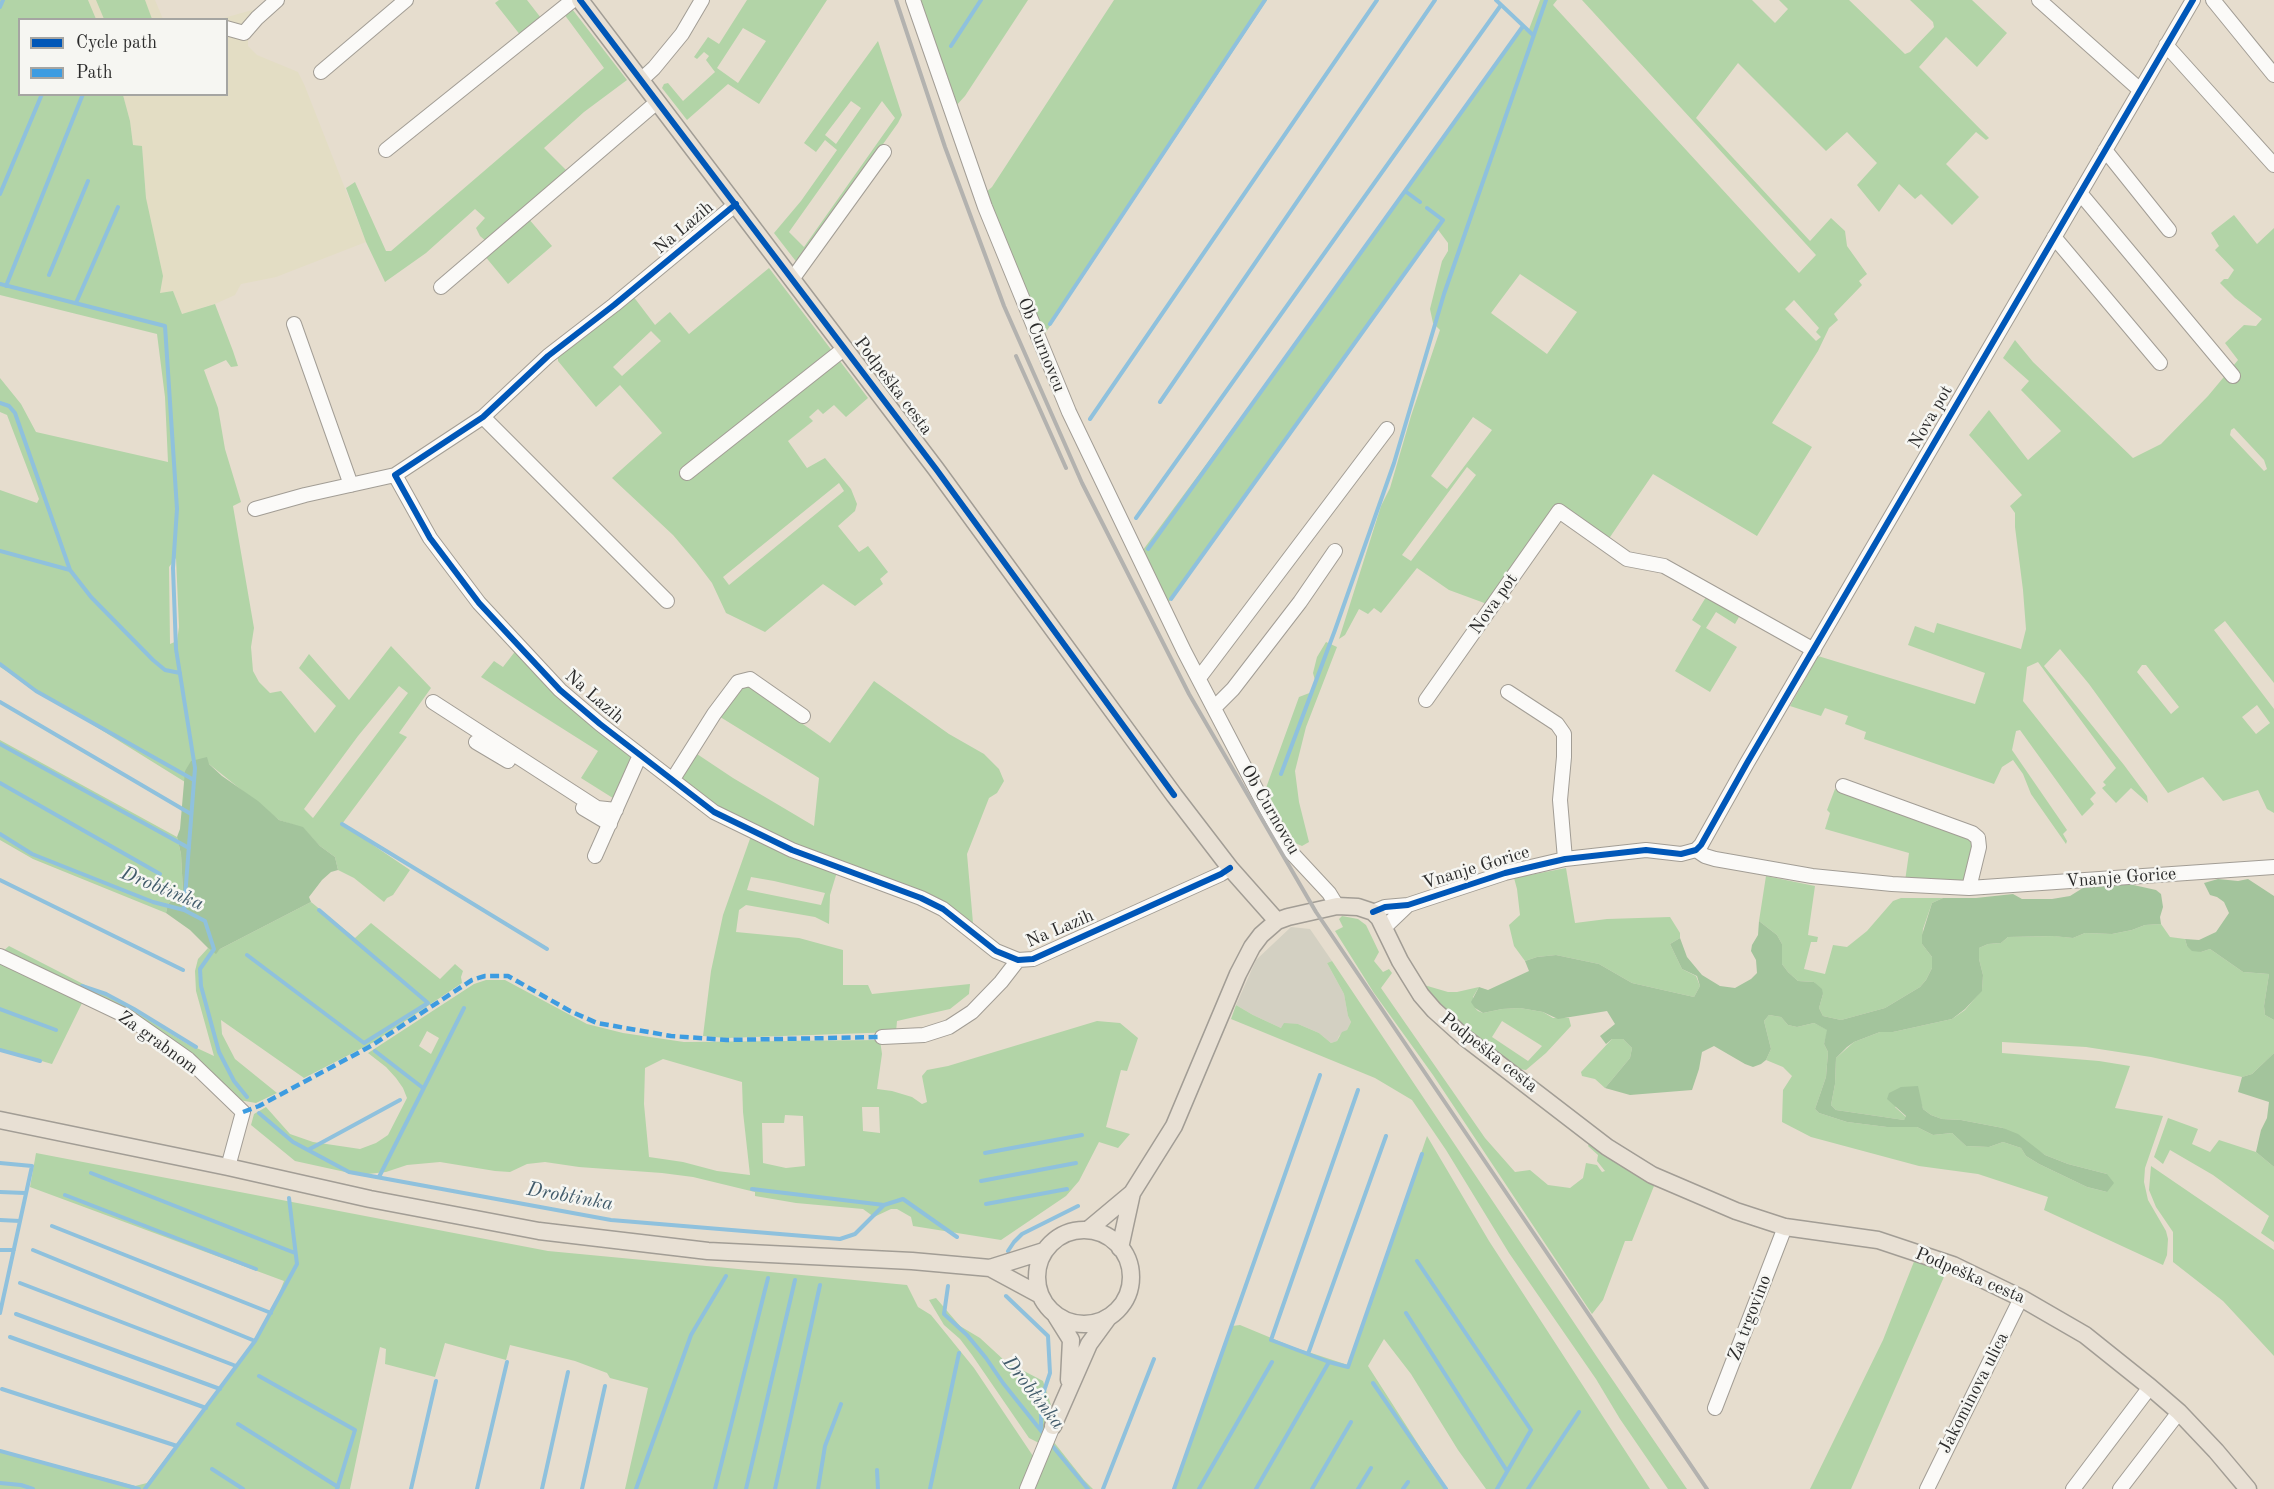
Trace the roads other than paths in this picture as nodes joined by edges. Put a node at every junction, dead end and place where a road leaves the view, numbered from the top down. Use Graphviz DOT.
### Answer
graph roads {
  1 [pos="277,0"];
  2 [pos="406,0"];
  3 [pos="573,0"];
  4 [pos="580,0"];
  5 [pos="702,0"];
  6 [pos="913,0"];
  7 [pos="2039,0"];
  8 [pos="2193,0"];
  9 [pos="2213,0"];
  10 [pos="228,29"];
  11 [pos="2166,45"];
  12 [pos="321,72"];
  13 [pos="2274,75"];
  14 [pos="641,80"];
  15 [pos="2140,90"];
  16 [pos="657,102"];
  17 [pos="386,150"];
  18 [pos="2105,150"];
  19 [pos="884,153"];
  20 [pos="2274,165"];
  21 [pos="2080,194"];
  22 [pos="736,204"];
  23 [pos="2169,230"];
  24 [pos="2054,237"];
  25 [pos="793,278"];
  26 [pos="441,287"];
  27 [pos="294,324"];
  28 [pos="845,348"];
  29 [pos="2160,363"];
  30 [pos="2233,376"];
  31 [pos="483,417"];
  32 [pos="1387,429"];
  33 [pos="687,473"];
  34 [pos="395,475"];
  35 [pos="351,484"];
  36 [pos="255,509"];
  37 [pos="1335,551"];
  38 [pos="667,601"];
  39 [pos="1814,650"];
  40 [pos="1199,678"];
  41 [pos="1508,692"];
  42 [pos="1426,700"];
  43 [pos="434,702"];
  44 [pos="1215,707"];
  45 [pos="803,717"];
  46 [pos="476,742"];
  47 [pos="640,755"];
  48 [pos="673,779"];
  49 [pos="1843,786"];
  50 [pos="616,810"];
  51 [pos="610,824"];
  52 [pos="1696,850"];
  53 [pos="595,856"];
  54 [pos="1565,859"];
  55 [pos="2274,867"];
  56 [pos="1230,868"];
  57 [pos="1969,888"];
  58 [pos="1408,905"];
  59 [pos="1336,906"];
  60 [pos="1373,912"];
  61 [pos="1277,921"];
  62 [pos="1385,927"];
  63 [pos="0,956"];
  64 [pos="1018,960"];
  65 [pos="882,1036"];
  66 [pos="0,1120"];
  67 [pos="228,1167"];
  68 [pos="1132,1193"];
  69 [pos="1785,1227"];
  70 [pos="1089,1229"];
  71 [pos="1120,1248"];
  72 [pos="1044,1251"];
  73 [pos="990,1268"];
  74 [pos="1040,1295"];
  75 [pos="2021,1298"];
  76 [pos="1056,1316"];
  77 [pos="1108,1318"];
  78 [pos="2150,1387"];
  79 [pos="1068,1389"];
  80 [pos="1715,1408"];
  81 [pos="2179,1412"];
  82 [pos="1053,1426"];
  83 [pos="2246,1488"];
  84 [pos="1027,1489"];
  85 [pos="1927,1489"];
  86 [pos="2073,1489"];
  87 [pos="2120,1489"];
  1 -- 10 [label="street"];
  2 -- 12 [label="street"];
  3 -- 17 [label="street"];
  4 -- 14 [label="main road, Podpeška cesta"];
  5 -- 14 [label="street"];
  6 -- 40 [label="street, Ob Curnovcu"];
  7 -- 15 [label="street"];
  8 -- 11 [label="street, Nova pot"];
  9 -- 13 [label="street"];
  11 -- 15 [label="street, Nova pot"];
  11 -- 20 [label="street"];
  14 -- 16 [label="main road, Podpeška cesta"];
  15 -- 18 [label="street, Nova pot"];
  16 -- 22 [label="main road, Podpeška cesta"];
  16 -- 26 [label="street"];
  18 -- 21 [label="street, Nova pot"];
  18 -- 23 [label="street"];
  19 -- 25 [label="street"];
  21 -- 24 [label="street, Nova pot"];
  21 -- 30 [label="street"];
  22 -- 25 [label="main road, Podpeška cesta"];
  22 -- 31 [label="street, Na Lazih"];
  24 -- 29 [label="street"];
  24 -- 39 [label="street, Nova pot"];
  25 -- 28 [label="main road, Podpeška cesta"];
  27 -- 35 [label="street"];
  28 -- 33 [label="street, Podpeška cesta"];
  28 -- 56 [label="main road, Podpeška cesta"];
  31 -- 34 [label="street, Na Lazih"];
  31 -- 38 [label="street"];
  32 -- 40 [label="street"];
  34 -- 35 [label="street, Na Lazih"];
  34 -- 47 [label="street, Na Lazih"];
  35 -- 36 [label="street, Na Lazih"];
  37 -- 44 [label="street"];
  39 -- 42 [label="street, Nova pot"];
  39 -- 52 [label="street, Nova pot"];
  40 -- 44 [label="street, Ob Curnovcu"];
  41 -- 54 [label="street"];
  43 -- 50 [label="street"];
  44 -- 59 [label="street, Ob Curnovcu"];
  45 -- 48 [label="street"];
  46 -- 51 [label="street"];
  47 -- 48 [label="street, Na Lazih"];
  47 -- 50 [label="street"];
  48 -- 64 [label="street, Na Lazih"];
  49 -- 57 [label="street"];
  50 -- 51 [label="street"];
  51 -- 53 [label="street"];
  52 -- 54 [label="street, Vnanje Gorice"];
  52 -- 57 [label="street, Vnanje Gorice"];
  54 -- 58 [label="street, Vnanje Gorice"];
  55 -- 57 [label="street, Vnanje Gorice"];
  56 -- 61 [label="main road, Podpeška cesta"];
  56 -- 64 [label="street, Na Lazih"];
  58 -- 60 [label="street, Vnanje Gorice"];
  58 -- 62 [label="street, Vnanje Gorice"];
  59 -- 60 [label="main road"];
  59 -- 61 [label="main road"];
  60 -- 62 [label="main road, Podpeška cesta"];
  61 -- 68 [label="main road"];
  62 -- 69 [label="main road, Podpeška cesta"];
  63 -- 67 [label="street, Za grabnom"];
  64 -- 65 [label="street"];
  66 -- 67 [label="main road"];
  67 -- 73 [label="main road"];
  68 -- 70 [label="main road"];
  68 -- 71 [label="main road"];
  69 -- 75 [label="main road, Podpeška cesta"];
  69 -- 80 [label="street, Za trgovino"];
  70 -- 71 [label="main road"];
  70 -- 72 [label="main road"];
  71 -- 77 [label="main road"];
  72 -- 73 [label="main road"];
  72 -- 74 [label="main road"];
  73 -- 74 [label="main road"];
  74 -- 76 [label="main road"];
  75 -- 78 [label="main road, Podpeška cesta"];
  75 -- 85 [label="street, Jakominova ulica"];
  76 -- 77 [label="main road"];
  76 -- 79 [label="main road"];
  77 -- 79 [label="main road"];
  78 -- 81 [label="main road, Podpeška cesta"];
  78 -- 86 [label="street"];
  79 -- 82 [label="main road"];
  81 -- 83 [label="main road, Podpeška cesta"];
  81 -- 87 [label="street"];
  82 -- 84 [label="street"];
}
